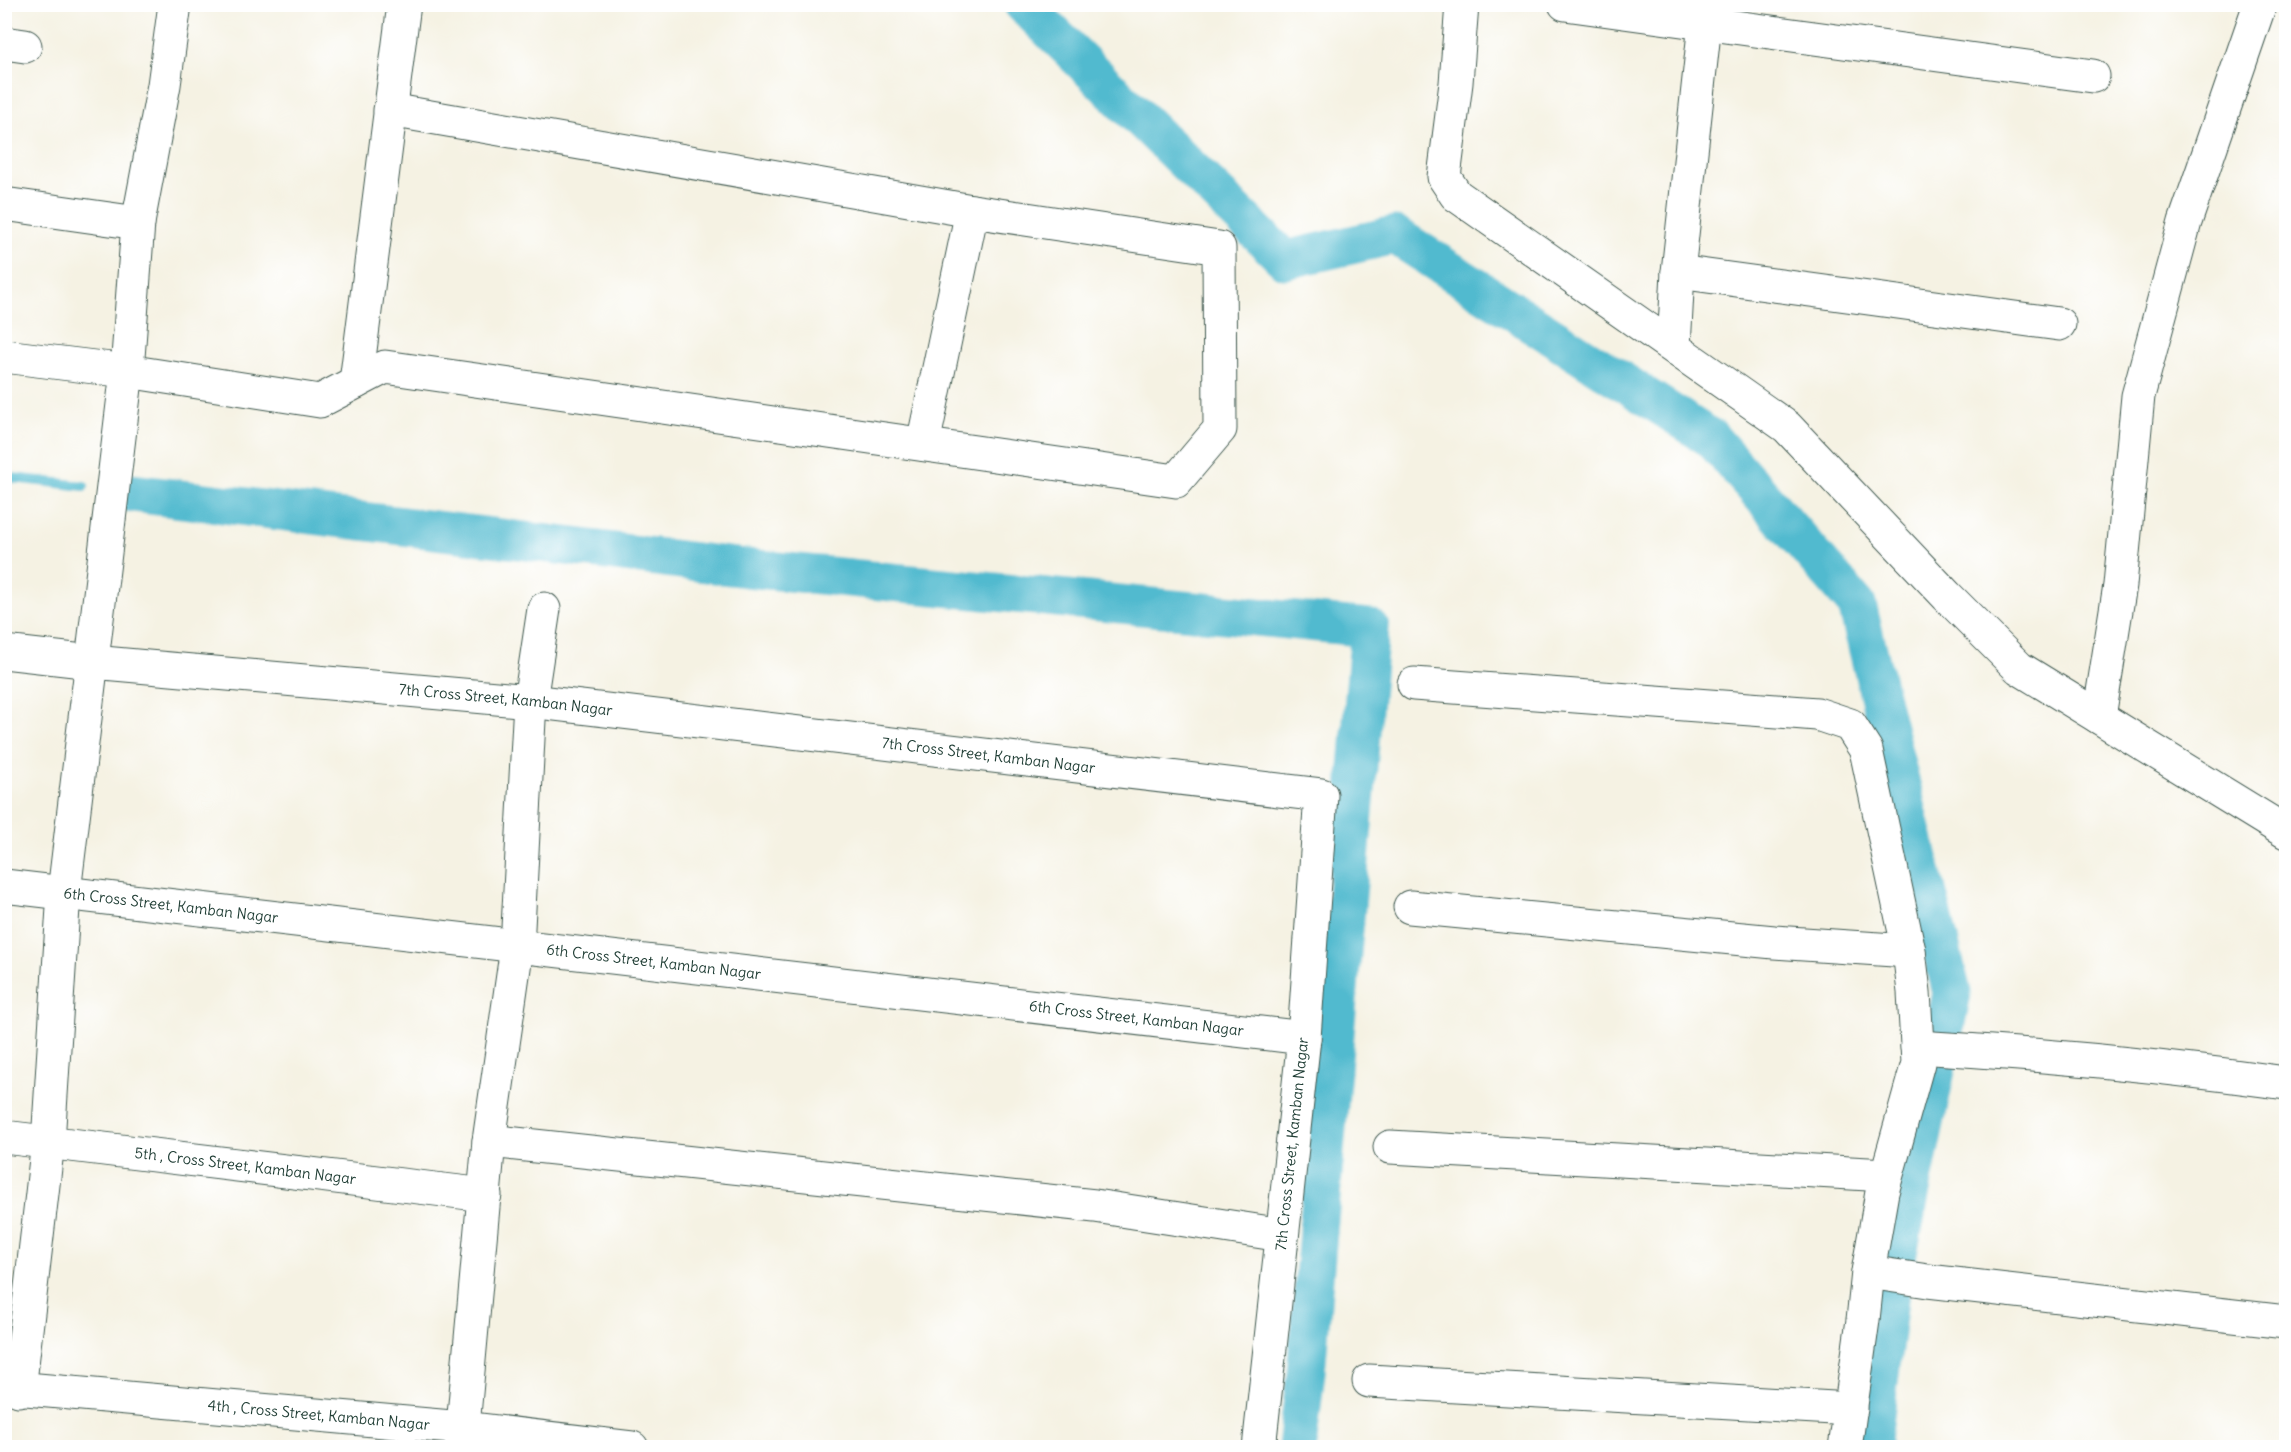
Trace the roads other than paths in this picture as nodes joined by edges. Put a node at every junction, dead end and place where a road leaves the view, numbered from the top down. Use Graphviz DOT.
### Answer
graph roads {
  1 [pos="175,4"];
  2 [pos="404,4"];
  3 [pos="1462,4"];
  4 [pos="1565,4"];
  5 [pos="2260,4"];
  6 [pos="1705,23"];
  7 [pos="2093,76"];
  8 [pos="390,110"];
  9 [pos="4,204"];
  10 [pos="972,211"];
  11 [pos="138,223"];
  12 [pos="1678,272"];
  13 [pos="2060,324"];
  14 [pos="1674,347"];
  15 [pos="4,356"];
  16 [pos="127,371"];
  17 [pos="356,382"];
  18 [pos="923,444"];
  19 [pos="544,609"];
  20 [pos="4,652"];
  21 [pos="92,662"];
  22 [pos="1414,684"];
  23 [pos="530,701"];
  24 [pos="2099,717"];
  25 [pos="2286,832"];
  26 [pos="4,886"];
  27 [pos="64,892"];
  28 [pos="1410,907"];
  29 [pos="517,948"];
  30 [pos="1909,951"];
  31 [pos="1304,1038"];
  32 [pos="1917,1047"];
  33 [pos="2286,1083"];
  34 [pos="4,1137"];
  35 [pos="489,1141"];
  36 [pos="48,1142"];
  37 [pos="1390,1147"];
  38 [pos="1886,1175"];
  39 [pos="485,1195"];
  40 [pos="1282,1235"];
  41 [pos="1868,1272"];
  42 [pos="2286,1322"];
  43 [pos="1369,1381"];
  44 [pos="12,1389"];
  45 [pos="1851,1409"];
  46 [pos="462,1438"];
  47 [pos="632,1448"];
  48 [pos="1260,1448"];
  49 [pos="1845,1448"];
  1 -- 11 [label="street"];
  2 -- 8 [label="street"];
  3 -- 14 [label="street"];
  4 -- 6 [label="street"];
  5 -- 24 [label="street"];
  6 -- 7 [label="street"];
  6 -- 12 [label="street"];
  8 -- 10 [label="street"];
  8 -- 17 [label="street"];
  9 -- 11 [label="street"];
  10 -- 18 [label="street"];
  10 -- 18 [label="street"];
  11 -- 16 [label="street"];
  12 -- 13 [label="street"];
  12 -- 14 [label="street"];
  14 -- 24 [label="street"];
  15 -- 16 [label="street"];
  16 -- 17 [label="street"];
  16 -- 21 [label="street"];
  17 -- 18 [label="street"];
  19 -- 23 [label="street"];
  20 -- 21 [label="street, 7th Cross Street, Kamban Nagar"];
  21 -- 23 [label="street, 7th Cross Street, Kamban Nagar"];
  21 -- 27 [label="street"];
  22 -- 30 [label="street"];
  23 -- 29 [label="street"];
  23 -- 31 [label="street, 7th Cross Street, Kamban Nagar"];
  24 -- 25 [label="street"];
  26 -- 27 [label="street, 6th Cross Street, Kamban Nagar"];
  27 -- 29 [label="street, 6th Cross Street, Kamban Nagar"];
  27 -- 36 [label="street"];
  28 -- 30 [label="street"];
  29 -- 31 [label="street, 6th Cross Street, Kamban Nagar"];
  29 -- 35 [label="street"];
  30 -- 32 [label="street"];
  31 -- 40 [label="street, 7th Cross Street, Kamban Nagar"];
  32 -- 33 [label="street"];
  32 -- 38 [label="street"];
  34 -- 36 [label="street, 5th , Cross Street, Kamban Nagar"];
  35 -- 39 [label="street"];
  35 -- 40 [label="street"];
  36 -- 39 [label="street, 5th , Cross Street, Kamban Nagar"];
  36 -- 44 [label="street"];
  37 -- 38 [label="street"];
  38 -- 41 [label="street"];
  39 -- 46 [label="street"];
  40 -- 48 [label="street, 7th Cross Street, Kamban Nagar"];
  41 -- 42 [label="street"];
  41 -- 45 [label="street"];
  43 -- 45 [label="street"];
  44 -- 46 [label="street, 4th , Cross Street, Kamban Nagar"];
  45 -- 49 [label="street"];
  46 -- 47 [label="street, 4th , Cross Street, Kamban Nagar"];
}
